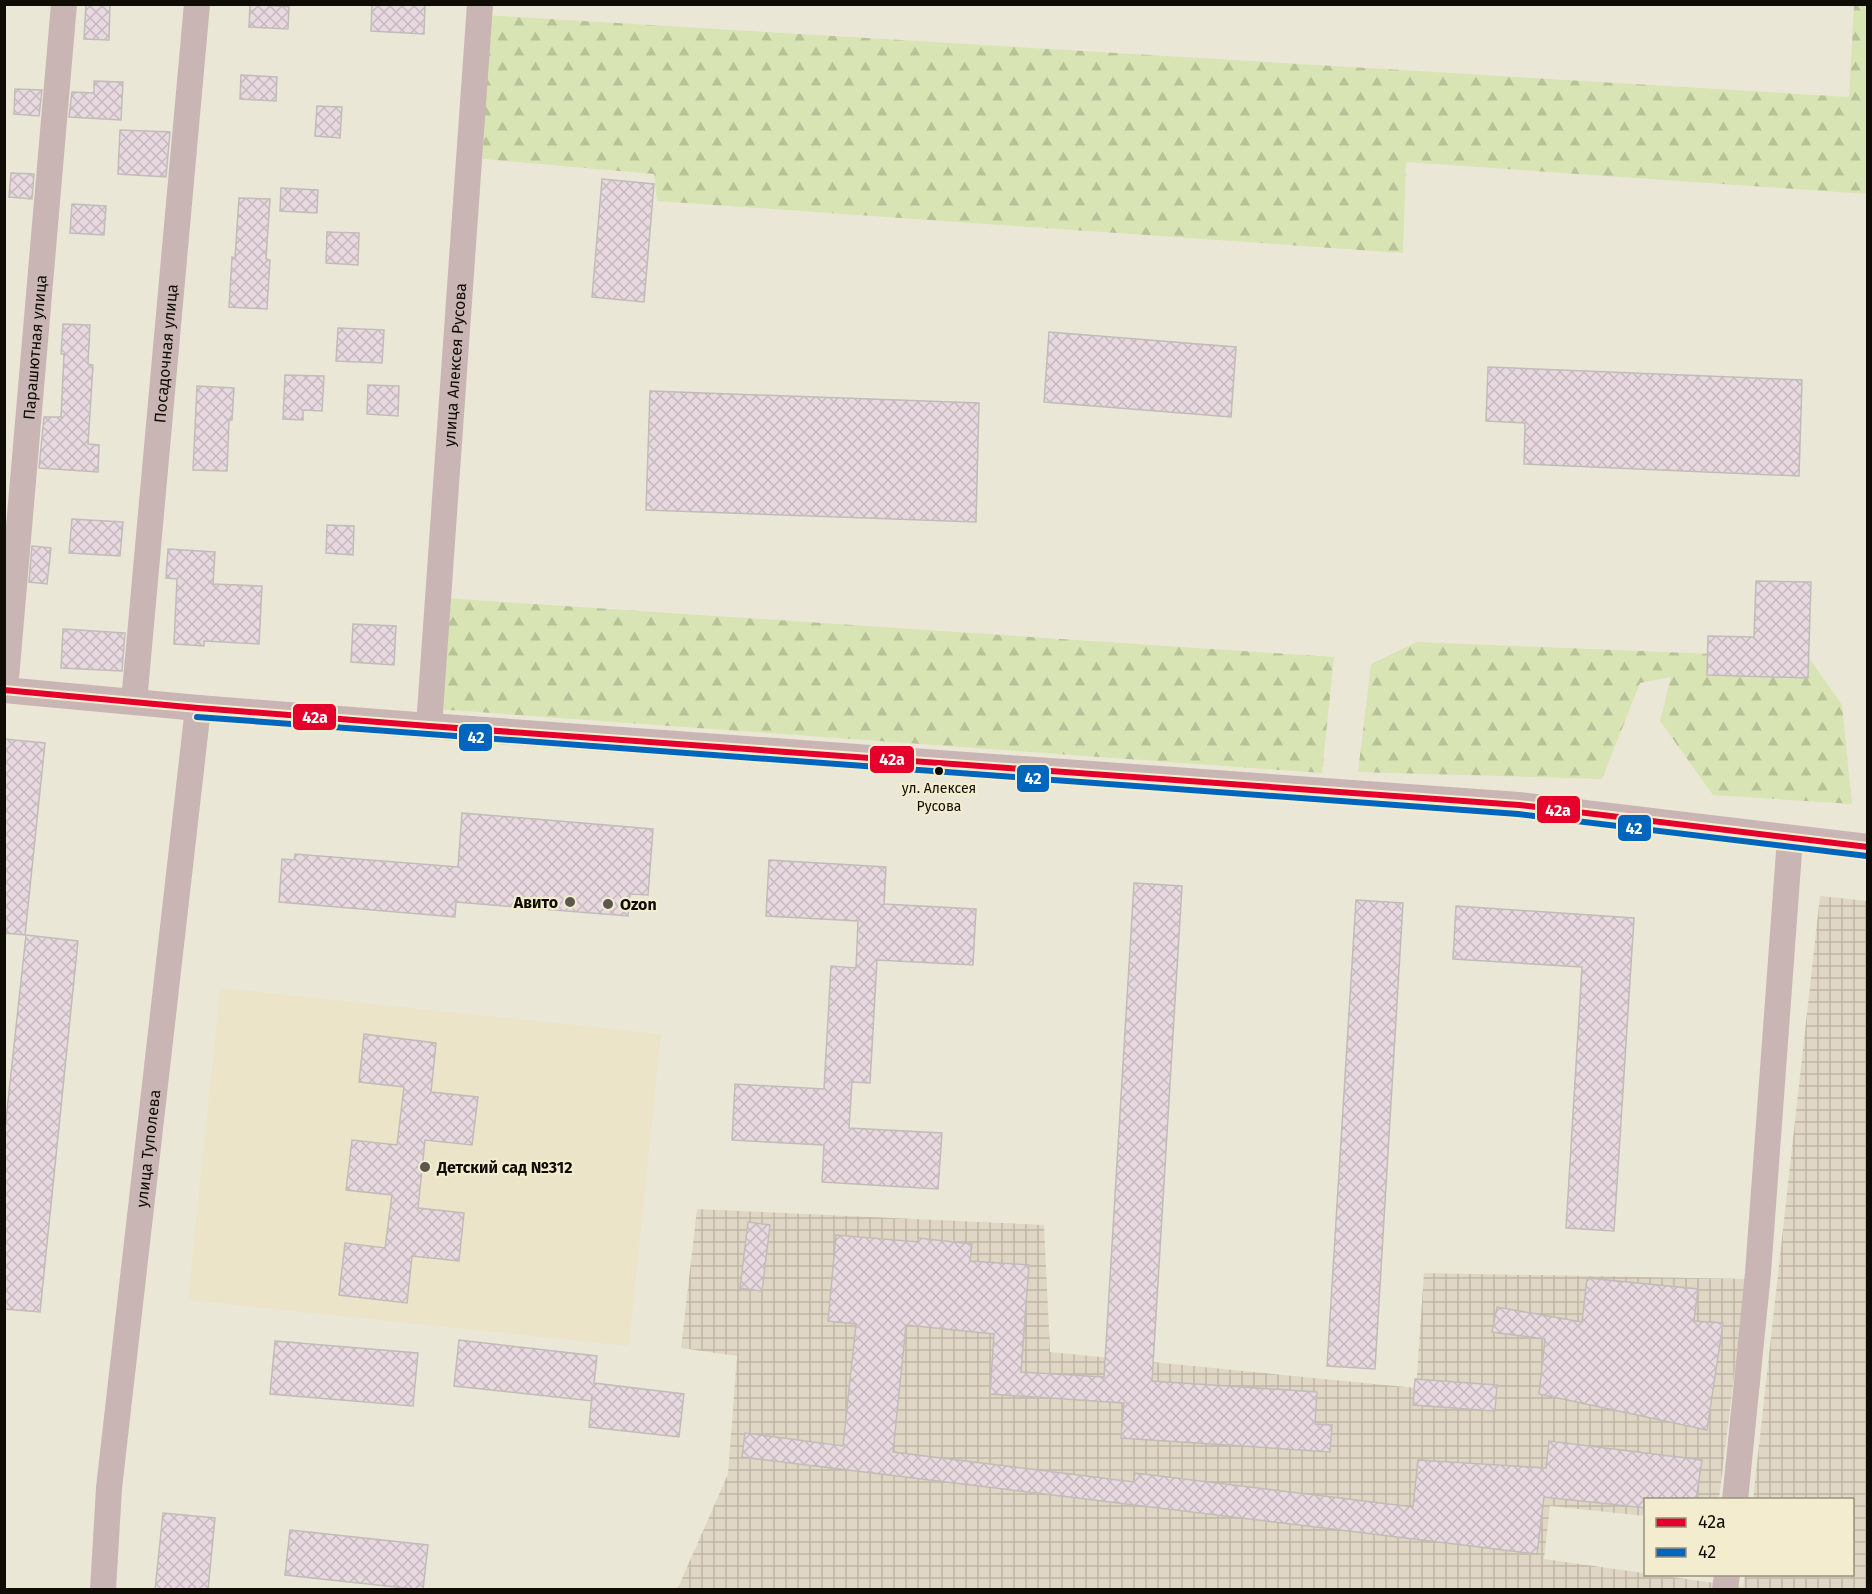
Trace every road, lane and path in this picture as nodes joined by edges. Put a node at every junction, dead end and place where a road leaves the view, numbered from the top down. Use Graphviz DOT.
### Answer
graph roads {
  1 [pos="64,4"];
  2 [pos="197,4"];
  3 [pos="480,4"];
  4 [pos="5,690"];
  5 [pos="134,702"];
  6 [pos="198,708"];
  7 [pos="429,726"];
  8 [pos="1790,838"];
  9 [pos="1868,847"];
  10 [pos="1735,1498"];
  11 [pos="103,1590"];
  1 -- 4 [label="street, Парашютная улица"];
  2 -- 5 [label="street, Посадочная улица"];
  3 -- 7 [label="street, улица Алексея Русова"];
  4 -- 5 [label="street"];
  5 -- 6 [label="street"];
  6 -- 7 [label="street"];
  6 -- 11 [label="street, улица Туполева"];
  7 -- 8 [label="street"];
  8 -- 9 [label="street"];
  8 -- 10 [label="street"];
}
